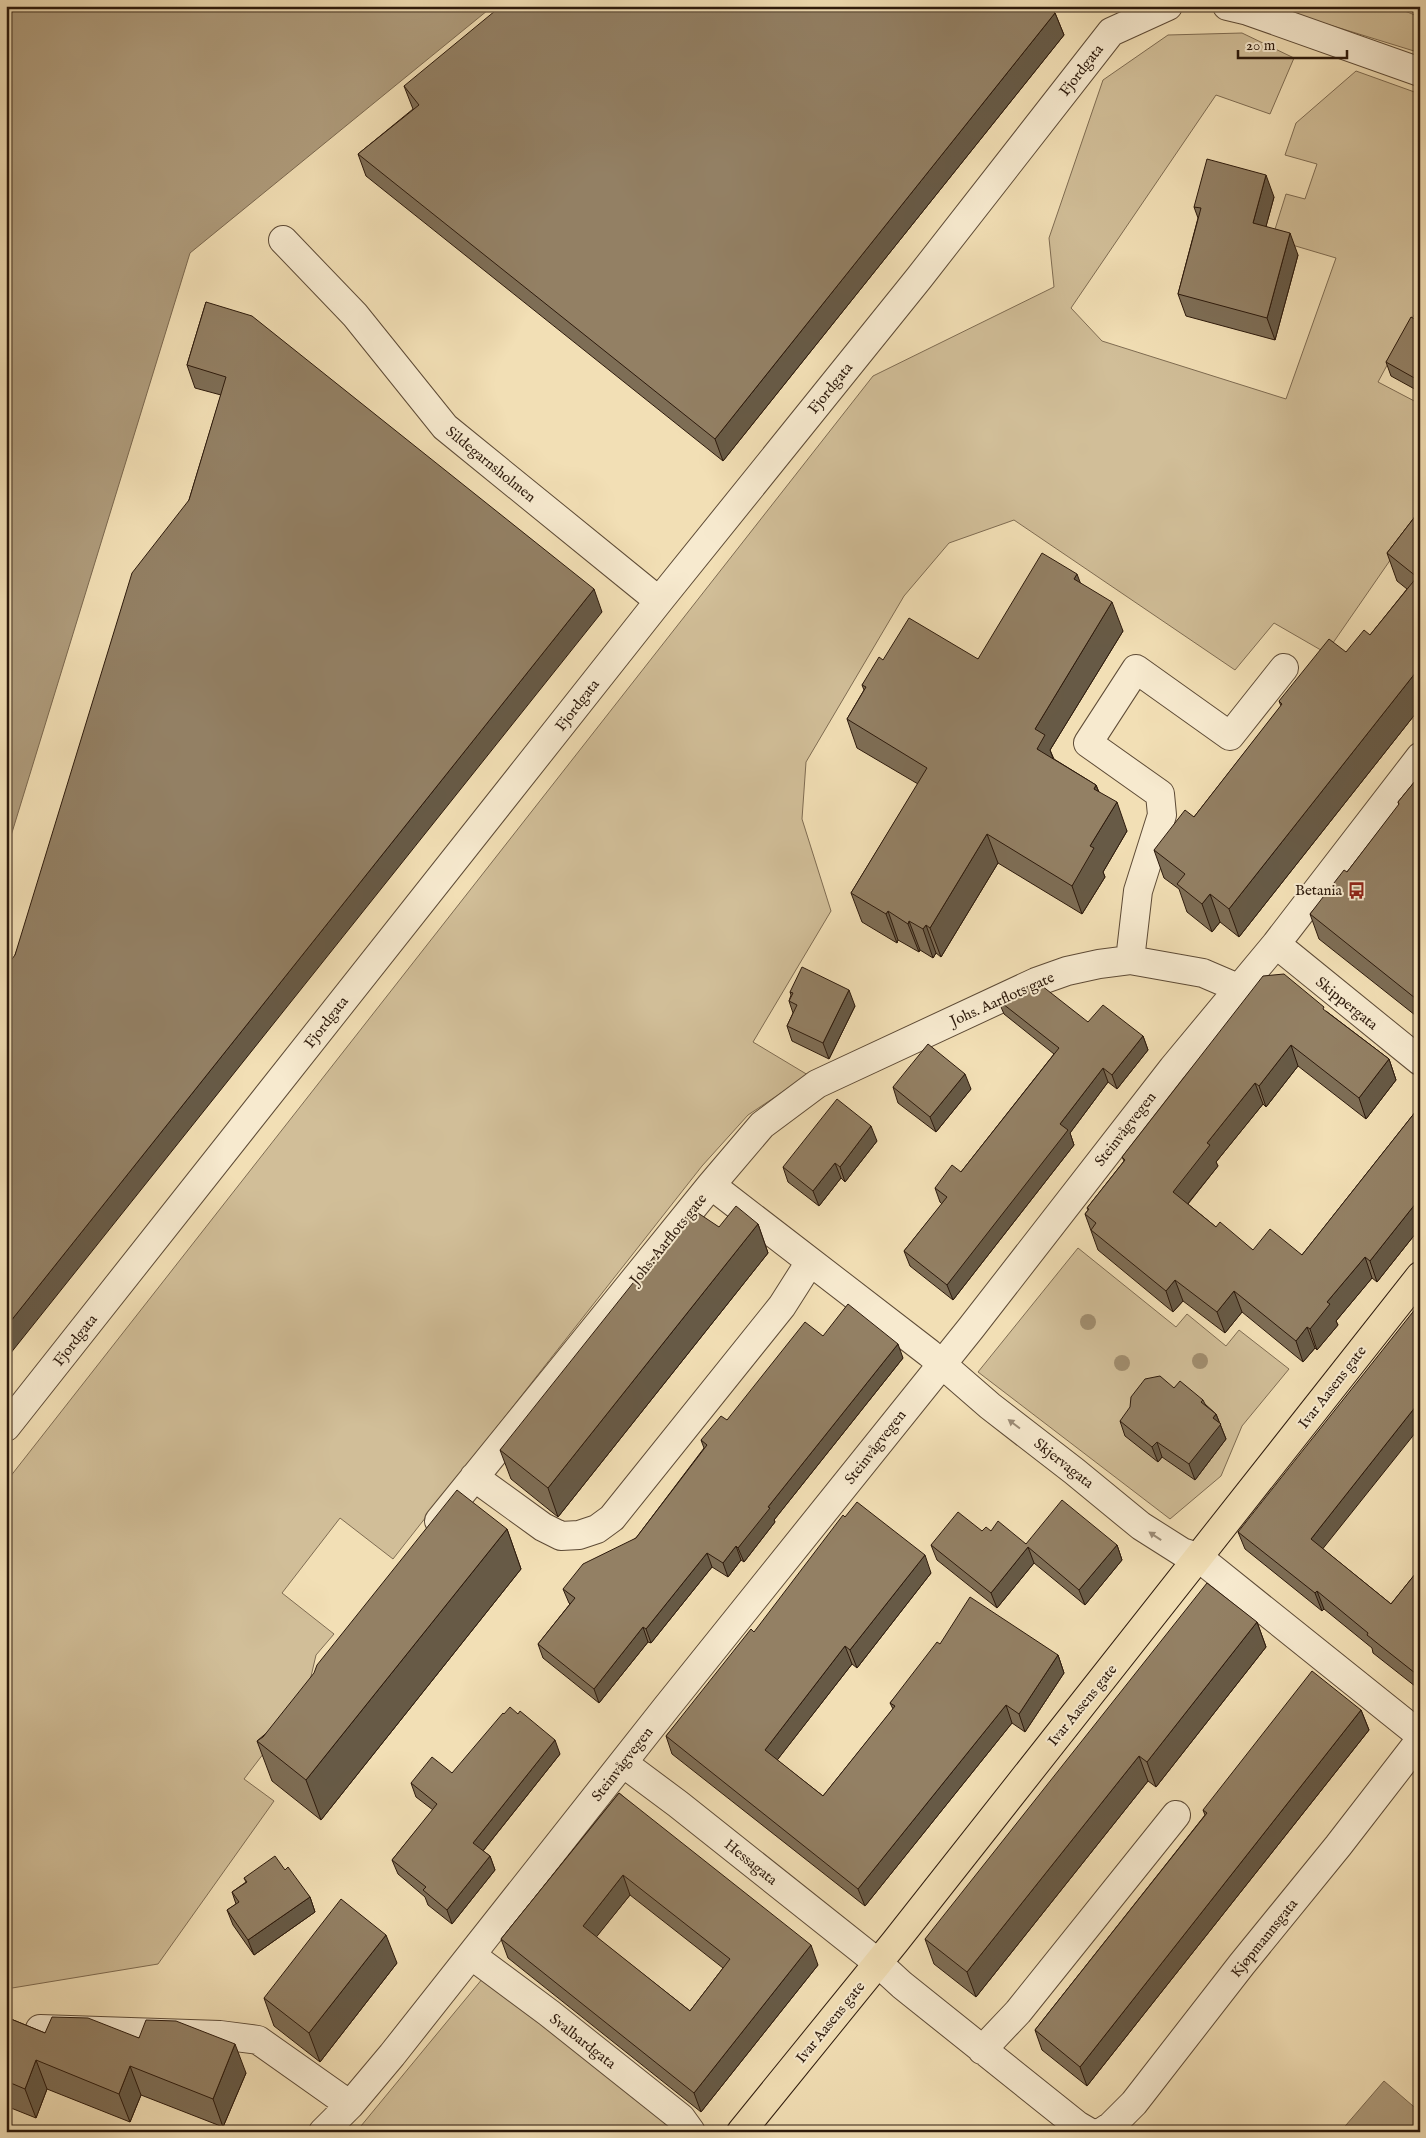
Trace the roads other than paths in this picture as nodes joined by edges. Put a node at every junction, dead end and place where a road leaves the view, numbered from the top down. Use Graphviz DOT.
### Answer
graph roads {
  1 [pos="1168,6"];
  2 [pos="1227,6"];
  3 [pos="1420,72"];
  4 [pos="283,240"];
  5 [pos="659,601"];
  6 [pos="1284,668"];
  7 [pos="1420,757"];
  8 [pos="1276,944"];
  9 [pos="1130,960"];
  10 [pos="1238,988"];
  11 [pos="1420,1061"];
  12 [pos="711,1185"];
  13 [pos="810,1262"];
  14 [pos="1420,1276"];
  15 [pos="936,1359"];
  16 [pos="6,1427"];
  17 [pos="474,1477"];
  18 [pos="421,1544"];
  19 [pos="1198,1558"];
  20 [pos="1420,1735"];
  21 [pos="1420,1740"];
  22 [pos="623,1763"];
  23 [pos="1176,1815"];
  24 [pos="471,1956"];
  25 [pos="878,1963"];
  26 [pos="40,2029"];
  27 [pos="982,2050"];
  28 [pos="350,2105"];
  29 [pos="322,2132"];
  30 [pos="691,2132"];
  31 [pos="741,2132"];
  32 [pos="1089,2132"];
  33 [pos="1102,2132"];
  1 -- 5 [label="street, Fjordgata"];
  2 -- 3 [label="street"];
  4 -- 5 [label="street, Sildegarnsholmen"];
  5 -- 16 [label="street, Fjordgata"];
  6 -- 9 [label="street"];
  7 -- 8 [label="street, Steinvågvegen"];
  8 -- 10 [label="street, Steinvågvegen"];
  8 -- 11 [label="street, Skippergata"];
  9 -- 10 [label="street, Johs. Aarflots gate"];
  9 -- 12 [label="street, Johs. Aarflots gate"];
  10 -- 15 [label="street, Steinvågvegen"];
  12 -- 13 [label="street, Skjervagata"];
  12 -- 17 [label="street, Johs. Aarflots gate"];
  13 -- 15 [label="street, Skjervagata"];
  13 -- 17 [label="street"];
  14 -- 19 [label="main road, Ivar Aasens gate"];
  19 -- 15 [label="street, Skjervagata, one-way"];
  15 -- 22 [label="street, Steinvågvegen"];
  17 -- 18 [label="street, Johs. Aarflots gate"];
  19 -- 20 [label="street, Skjervagata"];
  19 -- 25 [label="main road, Ivar Aasens gate"];
  21 -- 33 [label="street, Kjøpmannsgata"];
  22 -- 24 [label="street, Steinvågvegen"];
  22 -- 25 [label="street, Hessagata"];
  23 -- 27 [label="street"];
  24 -- 28 [label="street, Steinvågvegen"];
  24 -- 30 [label="street, Svalbardgata"];
  25 -- 27 [label="street"];
  25 -- 31 [label="main road, Ivar Aasens gate"];
  26 -- 28 [label="street"];
  27 -- 32 [label="street"];
  28 -- 29 [label="street, Steinvågvegen"];
}
